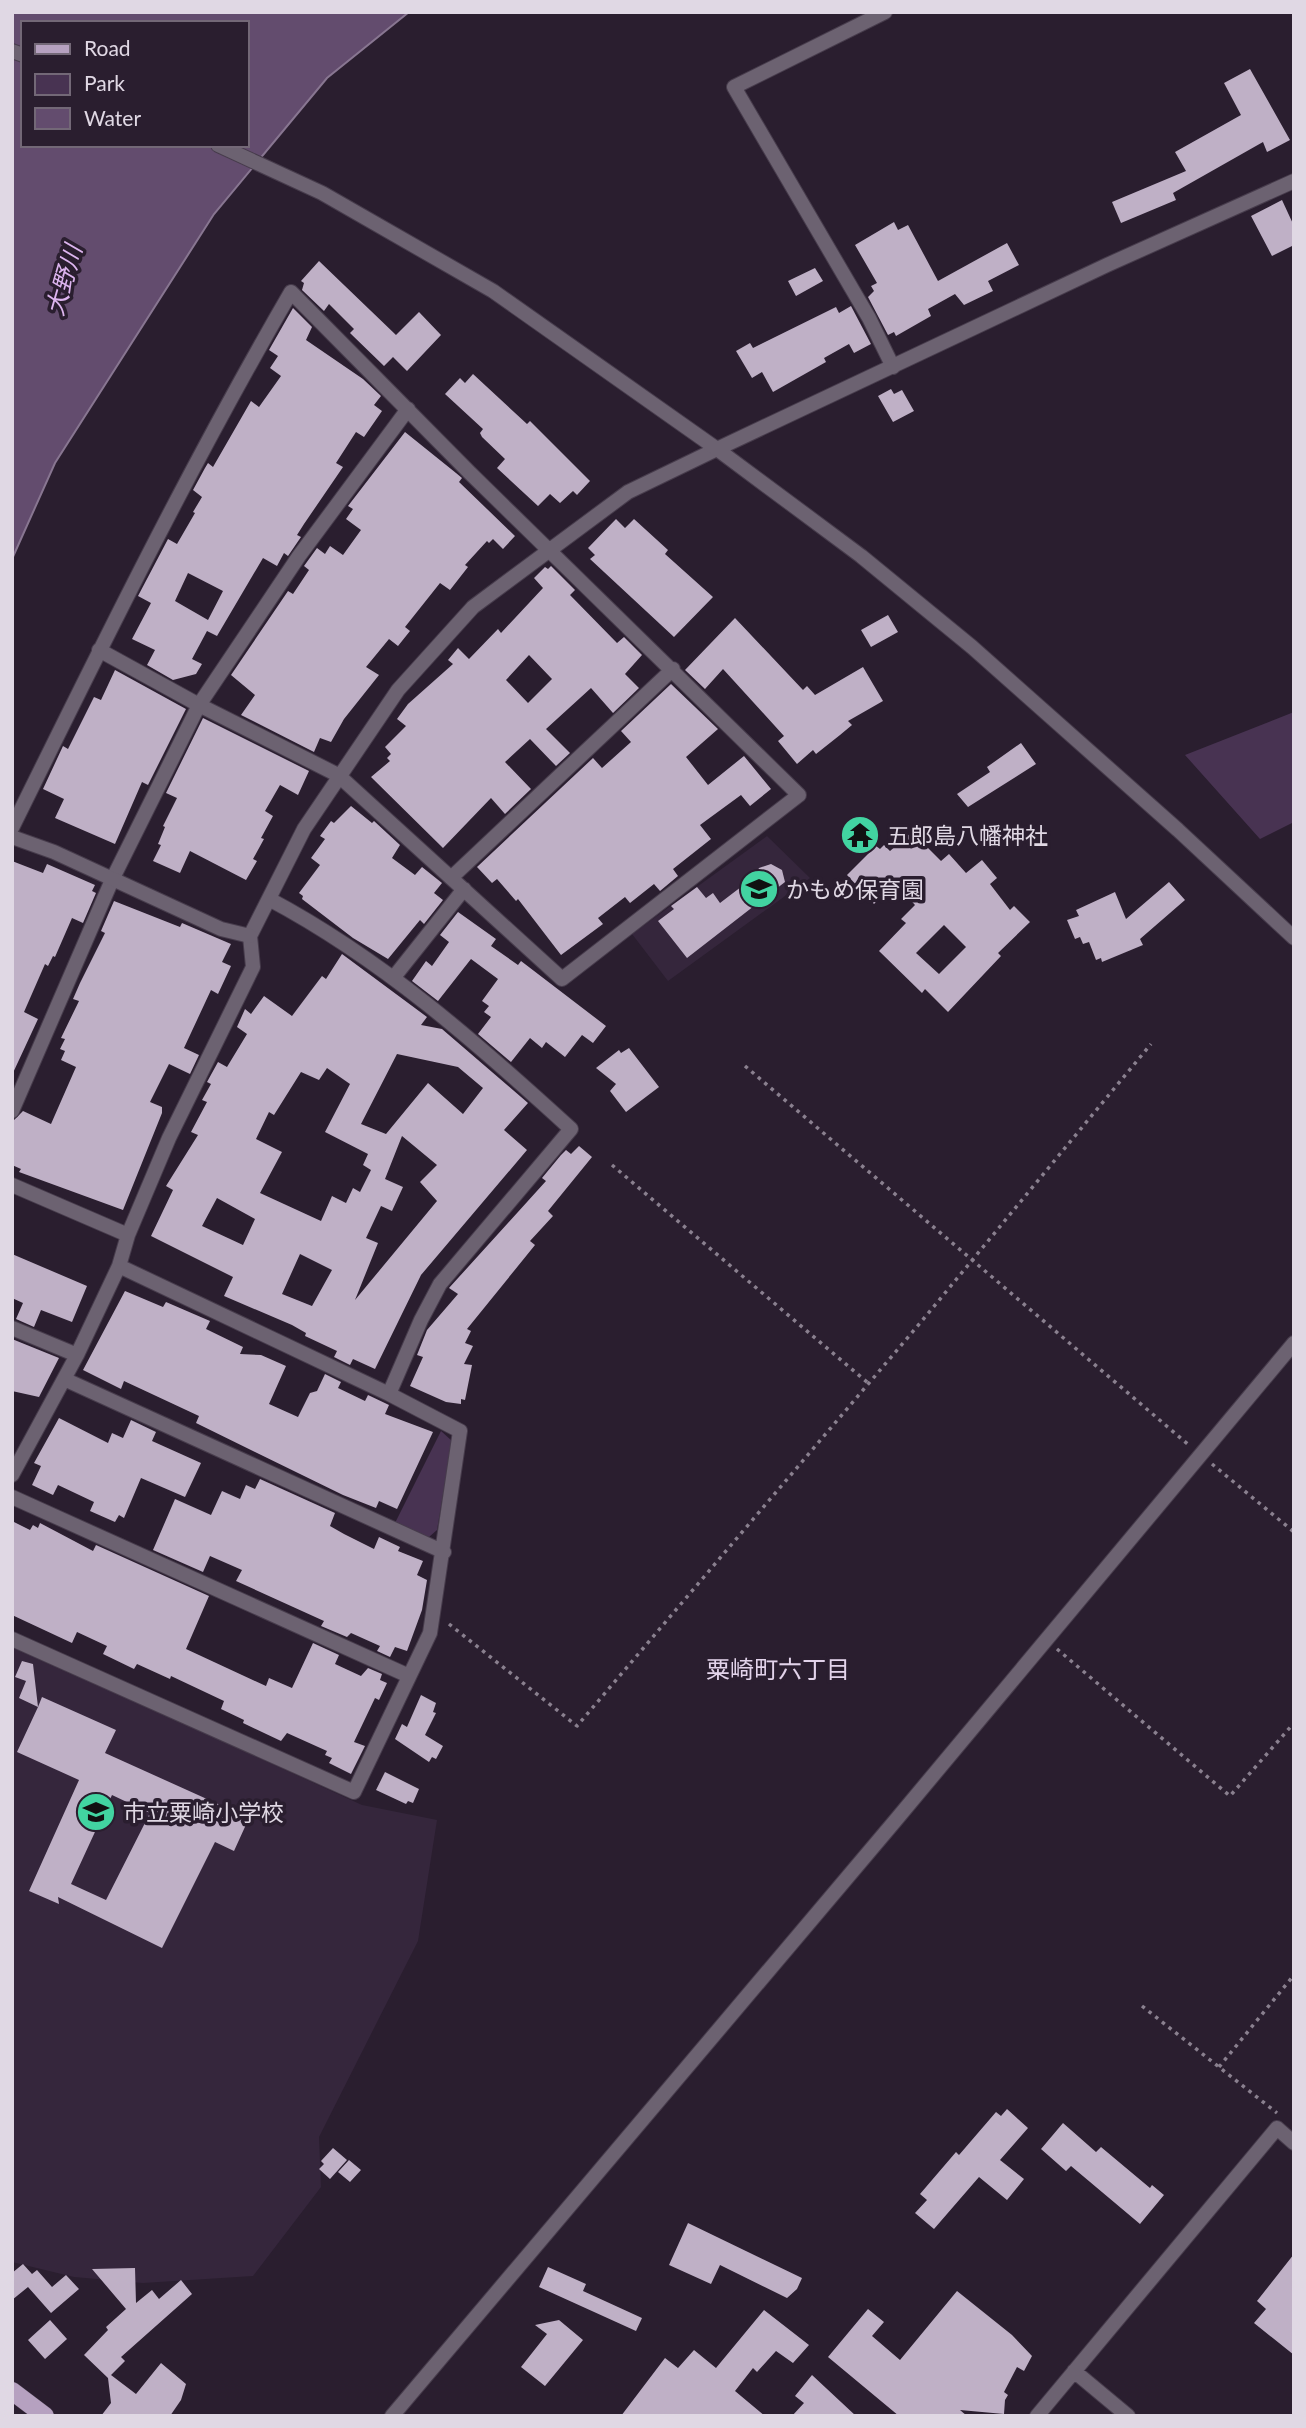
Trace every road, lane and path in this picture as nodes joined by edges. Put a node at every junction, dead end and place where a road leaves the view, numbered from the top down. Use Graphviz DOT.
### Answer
graph roads {
  1 [pos="885,12"];
  2 [pos="222,147"];
  3 [pos="1294,181"];
  4 [pos="893,367"];
  5 [pos="408,408"];
  6 [pos="717,449"];
  7 [pos="549,550"];
  8 [pos="99,650"];
  9 [pos="673,669"];
  10 [pos="199,705"];
  11 [pos="338,775"];
  12 [pos="12,828"];
  13 [pos="12,837"];
  14 [pos="452,877"];
  15 [pos="112,880"];
  16 [pos="464,889"];
  17 [pos="269,899"];
  18 [pos="250,936"];
  19 [pos="1294,938"];
  20 [pos="394,977"];
  21 [pos="1151,1044"];
  22 [pos="746,1066"];
  23 [pos="12,1111"];
  24 [pos="612,1166"];
  25 [pos="12,1185"];
  26 [pos="128,1235"];
  27 [pos="971,1261"];
  28 [pos="119,1266"];
  29 [pos="12,1328"];
  30 [pos="1294,1343"];
  31 [pos="77,1355"];
  32 [pos="64,1379"];
  33 [pos="868,1383"];
  34 [pos="390,1394"];
  35 [pos="1199,1453"];
  36 [pos="12,1475"];
  37 [pos="12,1497"];
  38 [pos="1294,1532"];
  39 [pos="444,1552"];
  40 [pos="433,1611"];
  41 [pos="12,1639"];
  42 [pos="1044,1639"];
  43 [pos="409,1676"];
  44 [pos="1294,1723"];
  45 [pos="1294,1975"];
  46 [pos="1142,2006"];
  47 [pos="1219,2067"];
  48 [pos="1277,2128"];
  49 [pos="1294,2143"];
  50 [pos="1074,2371"];
  51 [pos="12,2391"];
  52 [pos="45,2416"];
  53 [pos="392,2416"];
  54 [pos="1037,2416"];
  55 [pos="1128,2416"];
  1 -- 4 [label="street"];
  2 -- 6 [label="street"];
  3 -- 4 [label="street"];
  4 -- 6 [label="street"];
  5 -- 7 [label="street"];
  5 -- 8 [label="street"];
  5 -- 10 [label="street"];
  6 -- 7 [label="street"];
  6 -- 19 [label="street"];
  7 -- 9 [label="street"];
  7 -- 11 [label="street"];
  8 -- 10 [label="street"];
  8 -- 12 [label="street"];
  9 -- 14 [label="street"];
  9 -- 16 [label="street"];
  10 -- 11 [label="street"];
  10 -- 15 [label="street"];
  11 -- 14 [label="street"];
  11 -- 17 [label="street"];
  13 -- 15 [label="street"];
  14 -- 16 [label="street"];
  15 -- 18 [label="street"];
  15 -- 23 [label="street"];
  16 -- 20 [label="street"];
  17 -- 18 [label="street"];
  17 -- 20 [label="street"];
  18 -- 26 [label="street"];
  20 -- 34 [label="street"];
  21 -- 27 [label="path"];
  22 -- 27 [label="path"];
  24 -- 33 [label="path"];
  25 -- 26 [label="street"];
  26 -- 28 [label="street"];
  27 -- 33 [label="path"];
  27 -- 35 [label="path"];
  28 -- 31 [label="street"];
  28 -- 34 [label="street"];
  29 -- 31 [label="street"];
  30 -- 35 [label="street"];
  31 -- 32 [label="street"];
  32 -- 36 [label="street"];
  32 -- 39 [label="street"];
  33 -- 40 [label="path"];
  34 -- 39 [label="street"];
  35 -- 38 [label="path"];
  35 -- 42 [label="street"];
  37 -- 43 [label="street"];
  39 -- 40 [label="street"];
  40 -- 43 [label="street"];
  41 -- 43 [label="street"];
  42 -- 44 [label="path"];
  42 -- 53 [label="street"];
  45 -- 47 [label="path"];
  46 -- 47 [label="path"];
  47 -- 48 [label="path"];
  48 -- 49 [label="street"];
  48 -- 50 [label="street"];
  50 -- 54 [label="street"];
  50 -- 55 [label="street"];
  51 -- 52 [label="main road"];
}
